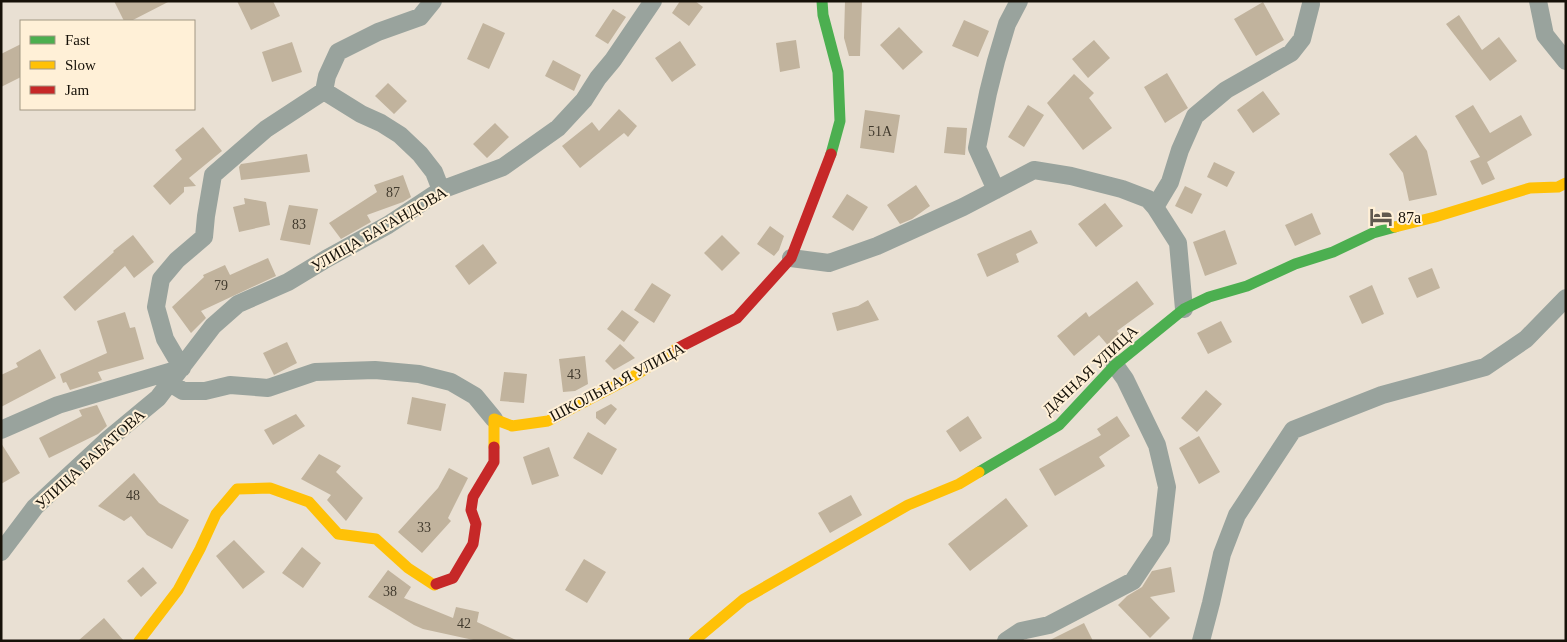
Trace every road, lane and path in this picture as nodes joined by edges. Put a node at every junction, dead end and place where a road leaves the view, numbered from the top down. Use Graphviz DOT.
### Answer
graph roads {
  1 [pos="432,1"];
  2 [pos="653,1"];
  3 [pos="822,1"];
  4 [pos="1018,1"];
  5 [pos="1538,1"];
  6 [pos="1311,4"];
  7 [pos="1566,61"];
  8 [pos="324,91"];
  9 [pos="441,190"];
  10 [pos="996,190"];
  11 [pos="1563,190"];
  12 [pos="1155,207"];
  13 [pos="791,258"];
  14 [pos="1566,298"];
  15 [pos="1184,309"];
  16 [pos="1115,365"];
  17 [pos="182,368"];
  18 [pos="170,383"];
  19 [pos="494,419"];
  20 [pos="1,430"];
  21 [pos="1,552"];
  22 [pos="139,641"];
  23 [pos="694,641"];
  24 [pos="1006,641"];
  25 [pos="1201,641"];
  1 -- 8 [label="street"];
  2 -- 9 [label="street, УЛИЦА БАГАНДОВА"];
  3 -- 13 [label="street"];
  4 -- 10 [label="street"];
  5 -- 7 [label="street"];
  6 -- 12 [label="street"];
  8 -- 9 [label="street"];
  8 -- 17 [label="street"];
  9 -- 17 [label="street, УЛИЦА БАГАНДОВА"];
  10 -- 12 [label="street"];
  10 -- 13 [label="street"];
  11 -- 15 [label="street, ДАЧНАЯ УЛИЦА"];
  12 -- 15 [label="street"];
  13 -- 19 [label="street, ШКОЛЬНАЯ УЛИЦА"];
  14 -- 25 [label="street"];
  15 -- 16 [label="street, ДАЧНАЯ УЛИЦА"];
  16 -- 23 [label="street, ДАЧНАЯ УЛИЦА"];
  16 -- 24 [label="street"];
  17 -- 18 [label="street, УЛИЦА БАБАТОВА"];
  17 -- 20 [label="street"];
  18 -- 19 [label="street"];
  18 -- 21 [label="street, УЛИЦА БАБАТОВА"];
  19 -- 22 [label="street"];
}
